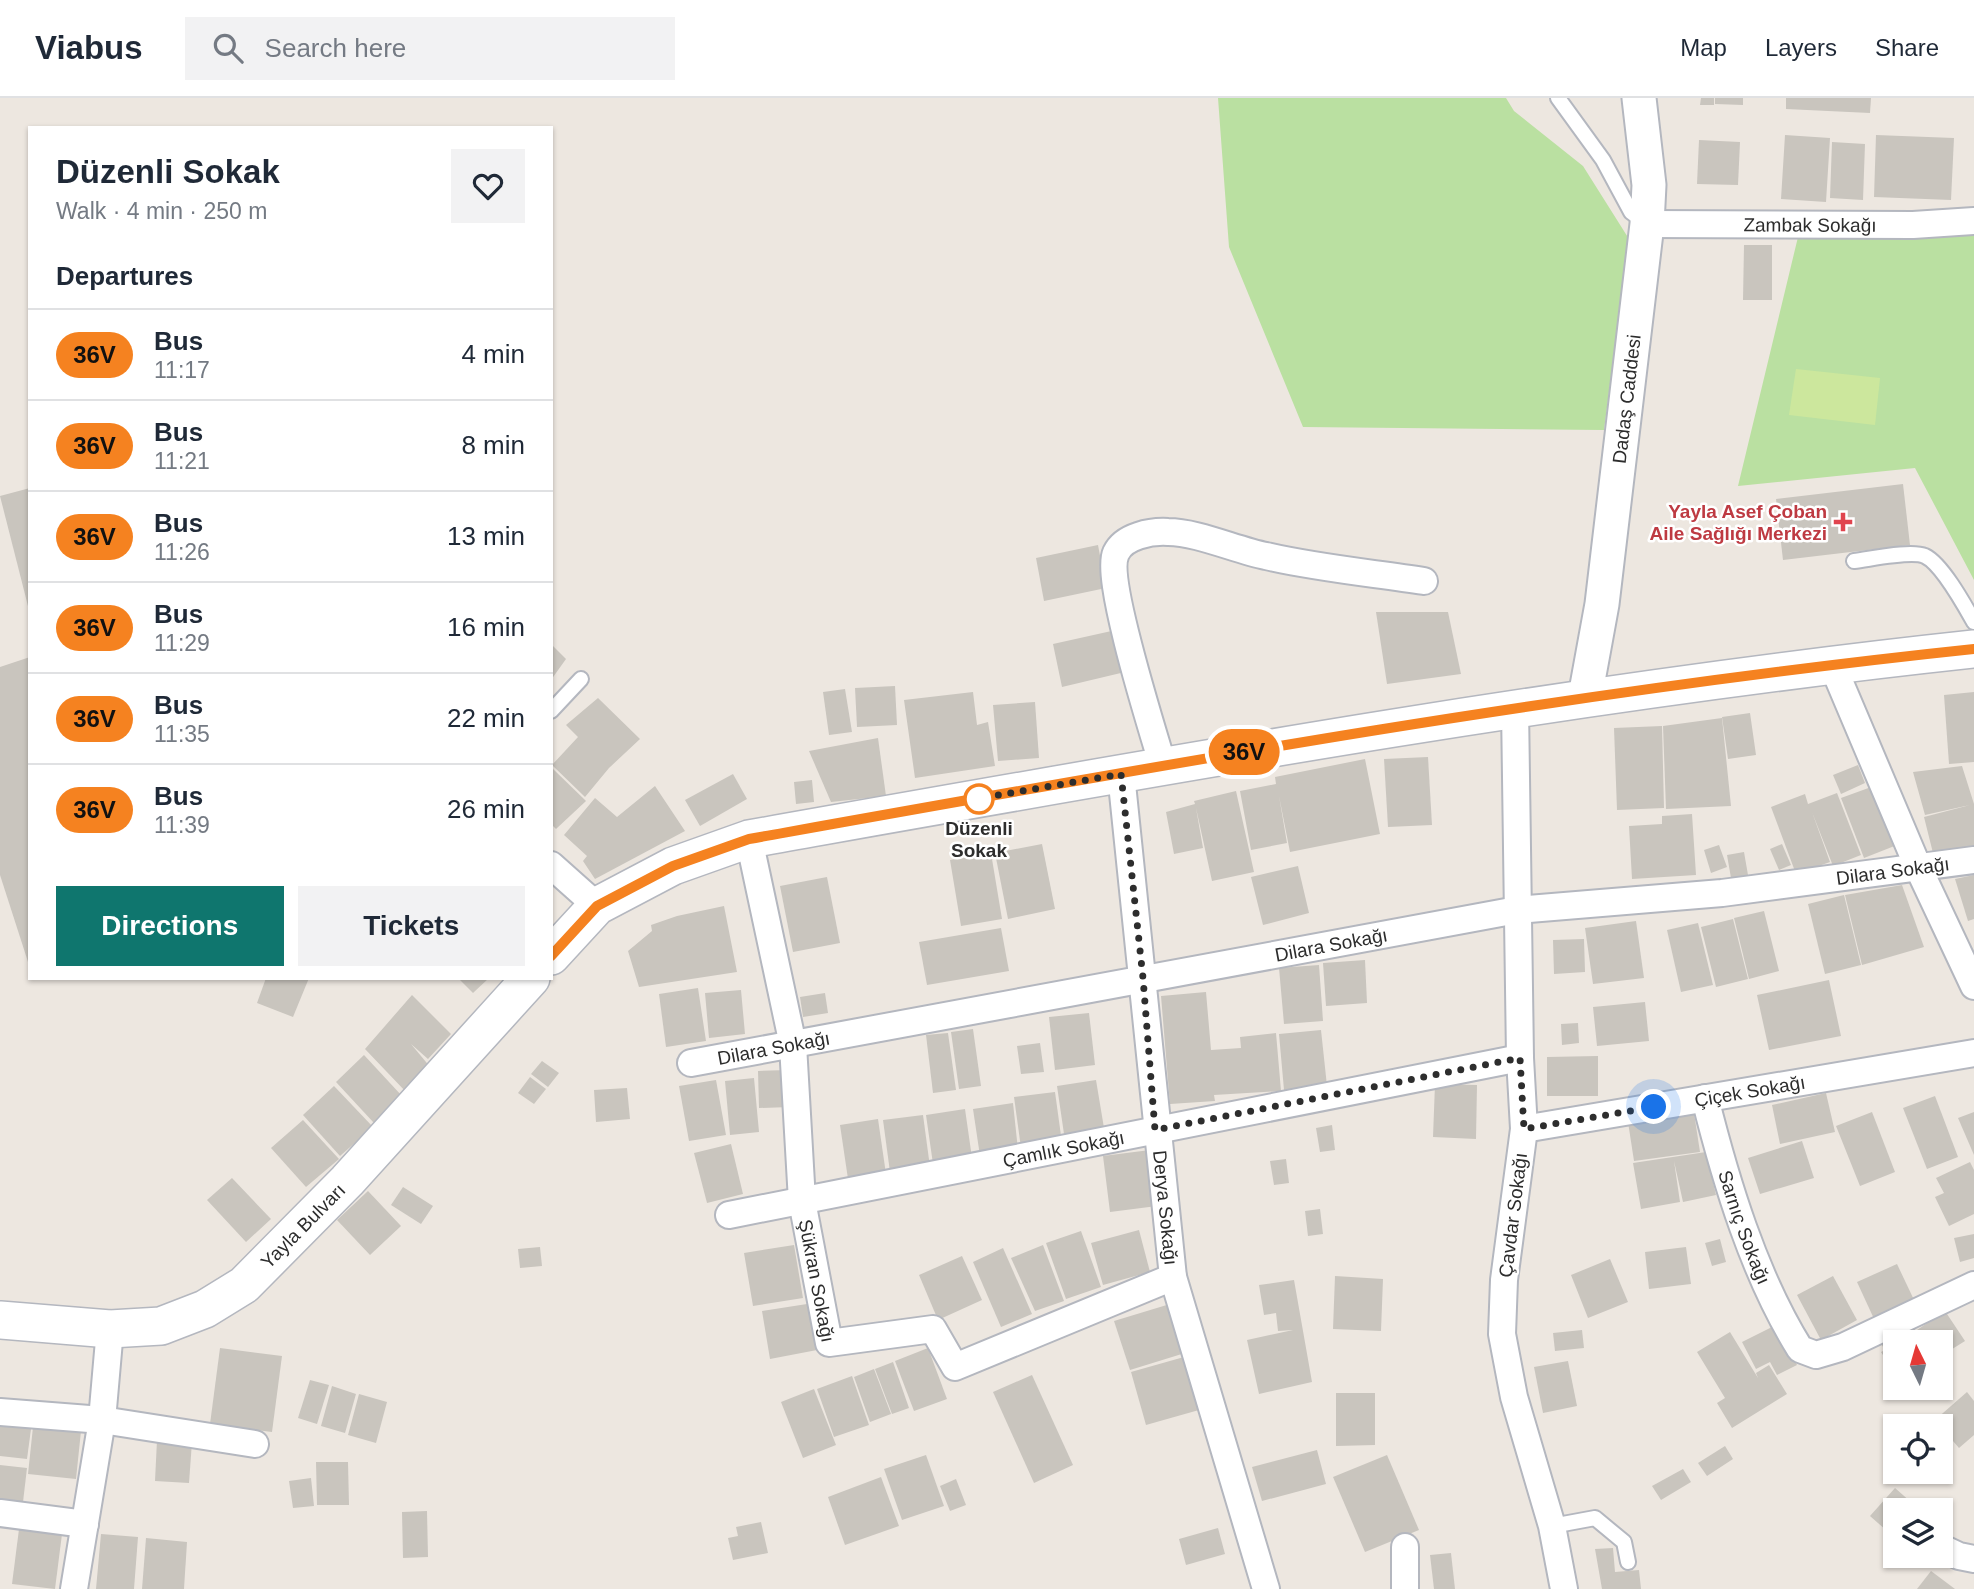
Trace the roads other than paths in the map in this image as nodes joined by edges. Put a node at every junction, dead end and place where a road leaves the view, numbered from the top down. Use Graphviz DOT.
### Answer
graph roads {
  1 [pos="1558,98"];
  2 [pos="1639,98"];
  3 [pos="1974,221"];
  4 [pos="1647,224"];
  5 [pos="1854,561"];
  6 [pos="1424,581"];
  7 [pos="1974,622"];
  8 [pos="1974,649"];
  9 [pos="1832,664"];
  10 [pos="581,679"];
  11 [pos="1585,697"];
  12 [pos="1515,707"];
  13 [pos="553,709"];
  14 [pos="1163,766"];
  15 [pos="1121,774"];
  16 [pos="749,839"];
  17 [pos="1974,860"];
  18 [pos="553,867"];
  19 [pos="1918,867"];
  20 [pos="597,906"];
  21 [pos="1517,910"];
  22 [pos="553,954"];
  23 [pos="1143,978"];
  24 [pos="529,980"];
  25 [pos="1974,986"];
  26 [pos="793,1045"];
  27 [pos="1974,1053"];
  28 [pos="1520,1058"];
  29 [pos="691,1063"];
  30 [pos="1705,1098"];
  31 [pos="1524,1129"];
  32 [pos="1155,1130"];
  33 [pos="802,1201"];
  34 [pos="729,1215"];
  35 [pos="1172,1278"];
  36 [pos="1970,1296"];
  37 [pos="9,1319"];
  38 [pos="110,1329"];
  39 [pos="0,1412"];
  40 [pos="102,1420"];
  41 [pos="255,1444"];
  42 [pos="0,1513"];
  43 [pos="85,1524"];
  44 [pos="1552,1526"];
  45 [pos="1405,1547"];
  46 [pos="1953,1553"];
  47 [pos="1974,1559"];
  48 [pos="1628,1562"];
  49 [pos="74,1589"];
  50 [pos="1266,1589"];
  51 [pos="1405,1589"];
  52 [pos="1564,1589"];
  1 -- 4 [label="lane"];
  2 -- 4 [label="street, Dadaş Caddesi"];
  3 -- 4 [label="street, Zambak Sokağı"];
  4 -- 11 [label="street, Dadaş Caddesi"];
  5 -- 7 [label="lane"];
  6 -- 14 [label="street"];
  8 -- 9 [label="main road"];
  9 -- 11 [label="main road"];
  9 -- 19 [label="street"];
  10 -- 13 [label="lane"];
  11 -- 12 [label="main road"];
  12 -- 14 [label="main road"];
  12 -- 21 [label="street, Çavdar Sokağı"];
  14 -- 15 [label="main road"];
  15 -- 16 [label="main road"];
  15 -- 23 [label="street, Derya Sokağı"];
  16 -- 20 [label="main road"];
  16 -- 26 [label="street, Şükran Sokağı"];
  17 -- 19 [label="street, Dilara Sokağı"];
  18 -- 20 [label="street"];
  19 -- 21 [label="street, Dilara Sokağı"];
  19 -- 25 [label="street"];
  20 -- 22 [label="main road"];
  21 -- 23 [label="street, Dilara Sokağı"];
  21 -- 28 [label="street, Çavdar Sokağı"];
  23 -- 26 [label="street, Dilara Sokağı"];
  23 -- 32 [label="street, Derya Sokağı"];
  24 -- 38 [label="main road, Yayla Bulvarı"];
  26 -- 29 [label="street, Dilara Sokağı"];
  26 -- 33 [label="street, Şükran Sokağı"];
  27 -- 30 [label="street, Çiçek Sokağı"];
  28 -- 31 [label="street, Çavdar Sokağı"];
  28 -- 32 [label="street, Çamlık Sokağı"];
  30 -- 31 [label="street, Çiçek Sokağı"];
  30 -- 36 [label="street, Sarnıç Sokağı"];
  31 -- 44 [label="street, Çavdar Sokağı"];
  32 -- 33 [label="street, Çamlık Sokağı"];
  32 -- 35 [label="street, Derya Sokağı"];
  33 -- 34 [label="street, Çamlık Sokağı"];
  33 -- 35 [label="street, Şükran Sokağı"];
  35 -- 50 [label="street, Derya Sokağı"];
  37 -- 38 [label="main road, Yayla Bulvarı"];
  38 -- 40 [label="street"];
  39 -- 40 [label="street"];
  40 -- 41 [label="street"];
  40 -- 43 [label="street"];
  42 -- 43 [label="street"];
  43 -- 49 [label="street"];
  44 -- 48 [label="lane"];
  44 -- 52 [label="street, Çavdar Sokağı"];
  45 -- 51 [label="street"];
  46 -- 47 [label="street"];
}
